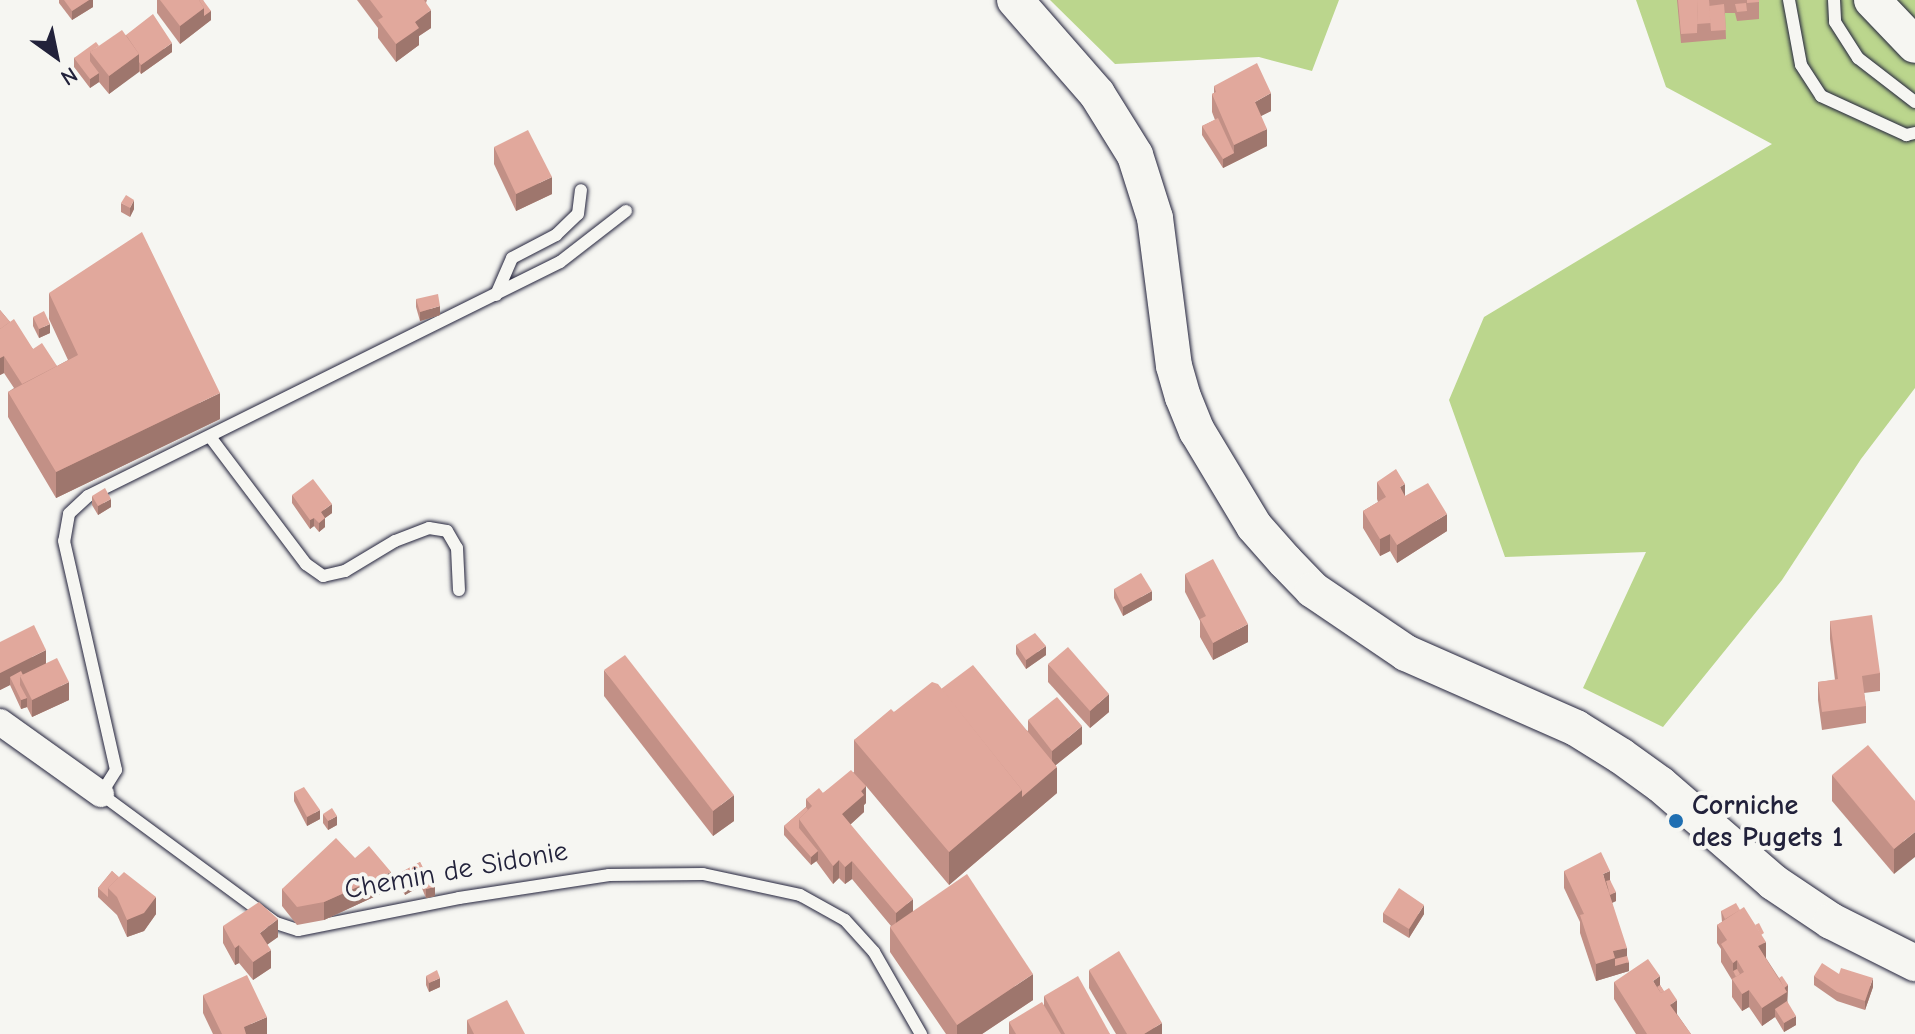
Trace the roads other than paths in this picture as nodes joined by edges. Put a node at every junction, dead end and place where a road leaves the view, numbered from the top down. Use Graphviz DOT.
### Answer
graph roads {
  1 [pos="1015,0"];
  2 [pos="1789,0"];
  3 [pos="1834,0"];
  4 [pos="1872,0"];
  5 [pos="1915,45"];
  6 [pos="1915,102"];
  7 [pos="1915,133"];
  8 [pos="581,190"];
  9 [pos="626,211"];
  10 [pos="496,295"];
  11 [pos="211,438"];
  12 [pos="459,590"];
  13 [pos="0,722"];
  14 [pos="101,794"];
  15 [pos="1915,963"];
  16 [pos="921,1034"];
  1 -- 15 [label="street"];
  2 -- 7 [label="lane"];
  3 -- 6 [label="lane"];
  4 -- 5 [label="street"];
  8 -- 10 [label="lane"];
  9 -- 10 [label="lane"];
  10 -- 11 [label="lane"];
  11 -- 12 [label="lane"];
  11 -- 14 [label="lane"];
  13 -- 14 [label="street, Chemin de Sidonie"];
  14 -- 16 [label="lane, Chemin de Sidonie"];
}
